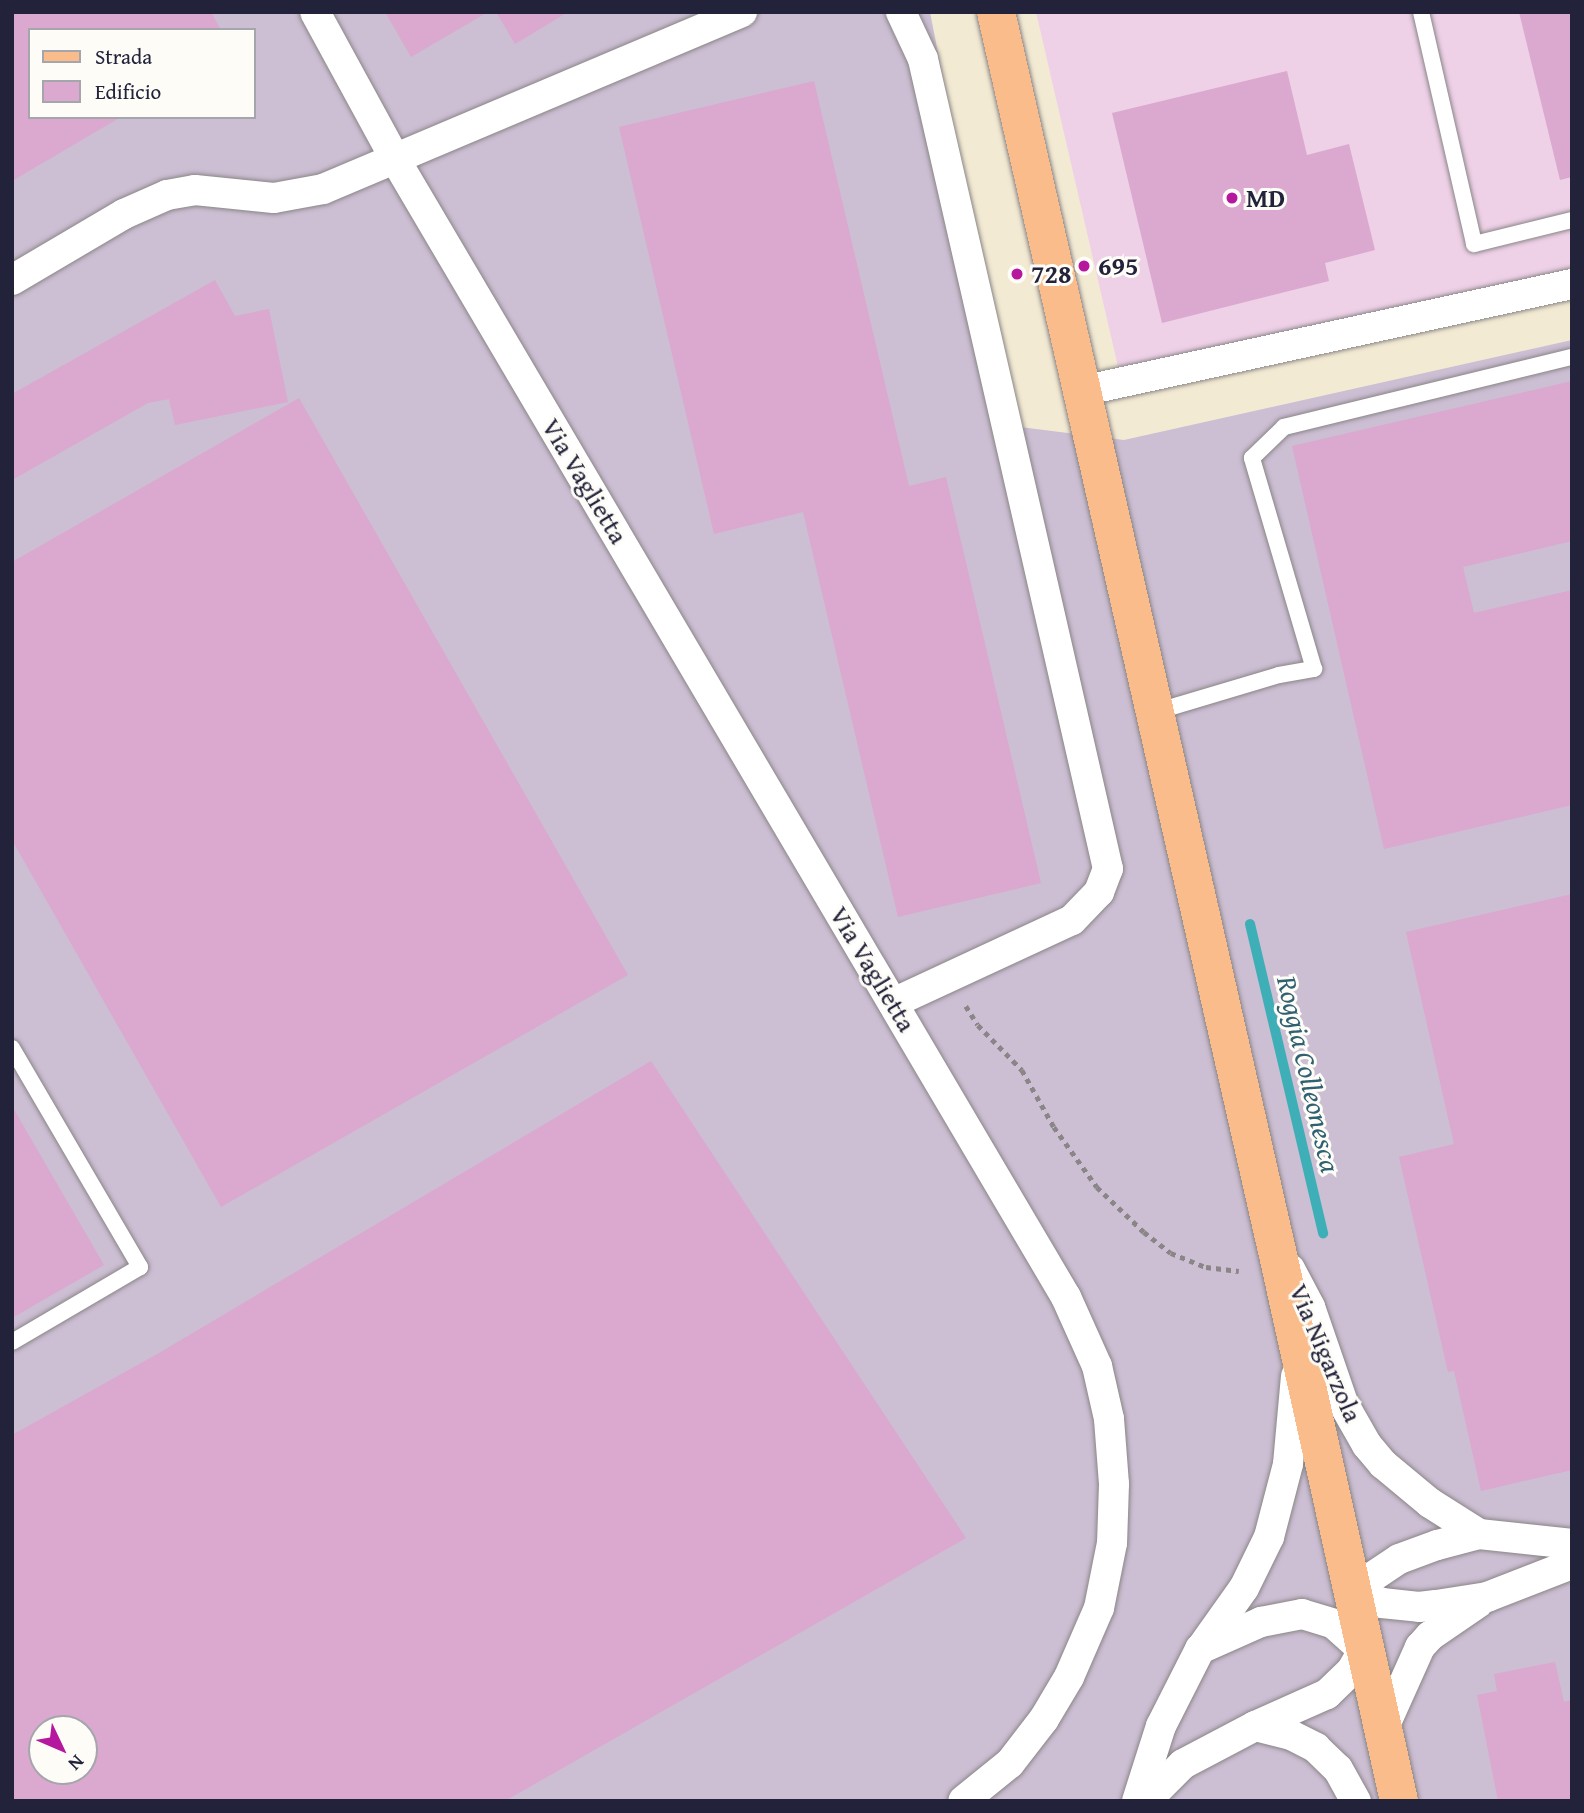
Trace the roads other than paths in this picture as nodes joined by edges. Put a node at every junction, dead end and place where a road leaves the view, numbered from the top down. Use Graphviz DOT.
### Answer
graph roads {
  1 [pos="315,12"];
  2 [pos="742,12"];
  3 [pos="901,12"];
  4 [pos="996,12"];
  5 [pos="1421,12"];
  6 [pos="389,146"];
  7 [pos="1572,220"];
  8 [pos="12,280"];
  9 [pos="1572,284"];
  10 [pos="1572,357"];
  11 [pos="1082,391"];
  12 [pos="1155,712"];
  13 [pos="893,1003"];
  14 [pos="12,1048"];
  15 [pos="1276,1246"];
  16 [pos="1297,1341"];
  17 [pos="12,1342"];
  18 [pos="1479,1534"];
  19 [pos="1572,1544"];
  20 [pos="1572,1564"];
  21 [pos="1351,1591"];
  22 [pos="1487,1597"];
  23 [pos="1200,1649"];
  24 [pos="1363,1650"];
  25 [pos="1255,1726"];
  26 [pos="1382,1732"];
  27 [pos="963,1801"];
  28 [pos="1137,1801"];
  29 [pos="1146,1801"];
  30 [pos="1356,1801"];
  31 [pos="1399,1801"];
  1 -- 6 [label="street, Via Vaglietta"];
  2 -- 6 [label="street"];
  3 -- 13 [label="street"];
  4 -- 11 [label="main road"];
  5 -- 7 [label="lane"];
  6 -- 8 [label="street"];
  6 -- 13 [label="street, Via Vaglietta"];
  9 -- 11 [label="street"];
  10 -- 12 [label="lane"];
  11 -- 12 [label="main road"];
  12 -- 15 [label="main road"];
  13 -- 27 [label="street, Via Vaglietta"];
  14 -- 17 [label="lane"];
  15 -- 16 [label="main road"];
  15 -- 18 [label="street, Via Nigarzola"];
  16 -- 21 [label="main road"];
  16 -- 23 [label="street"];
  18 -- 19 [label="street, Via Nigarzola"];
  18 -- 21 [label="street, Via Nigarzola"];
  20 -- 22 [label="street"];
  21 -- 22 [label="street"];
  21 -- 24 [label="main road"];
  22 -- 26 [label="street"];
  23 -- 24 [label="street"];
  23 -- 28 [label="street"];
  24 -- 25 [label="street"];
  24 -- 26 [label="main road"];
  25 -- 29 [label="street"];
  25 -- 30 [label="street"];
  26 -- 31 [label="main road"];
}
